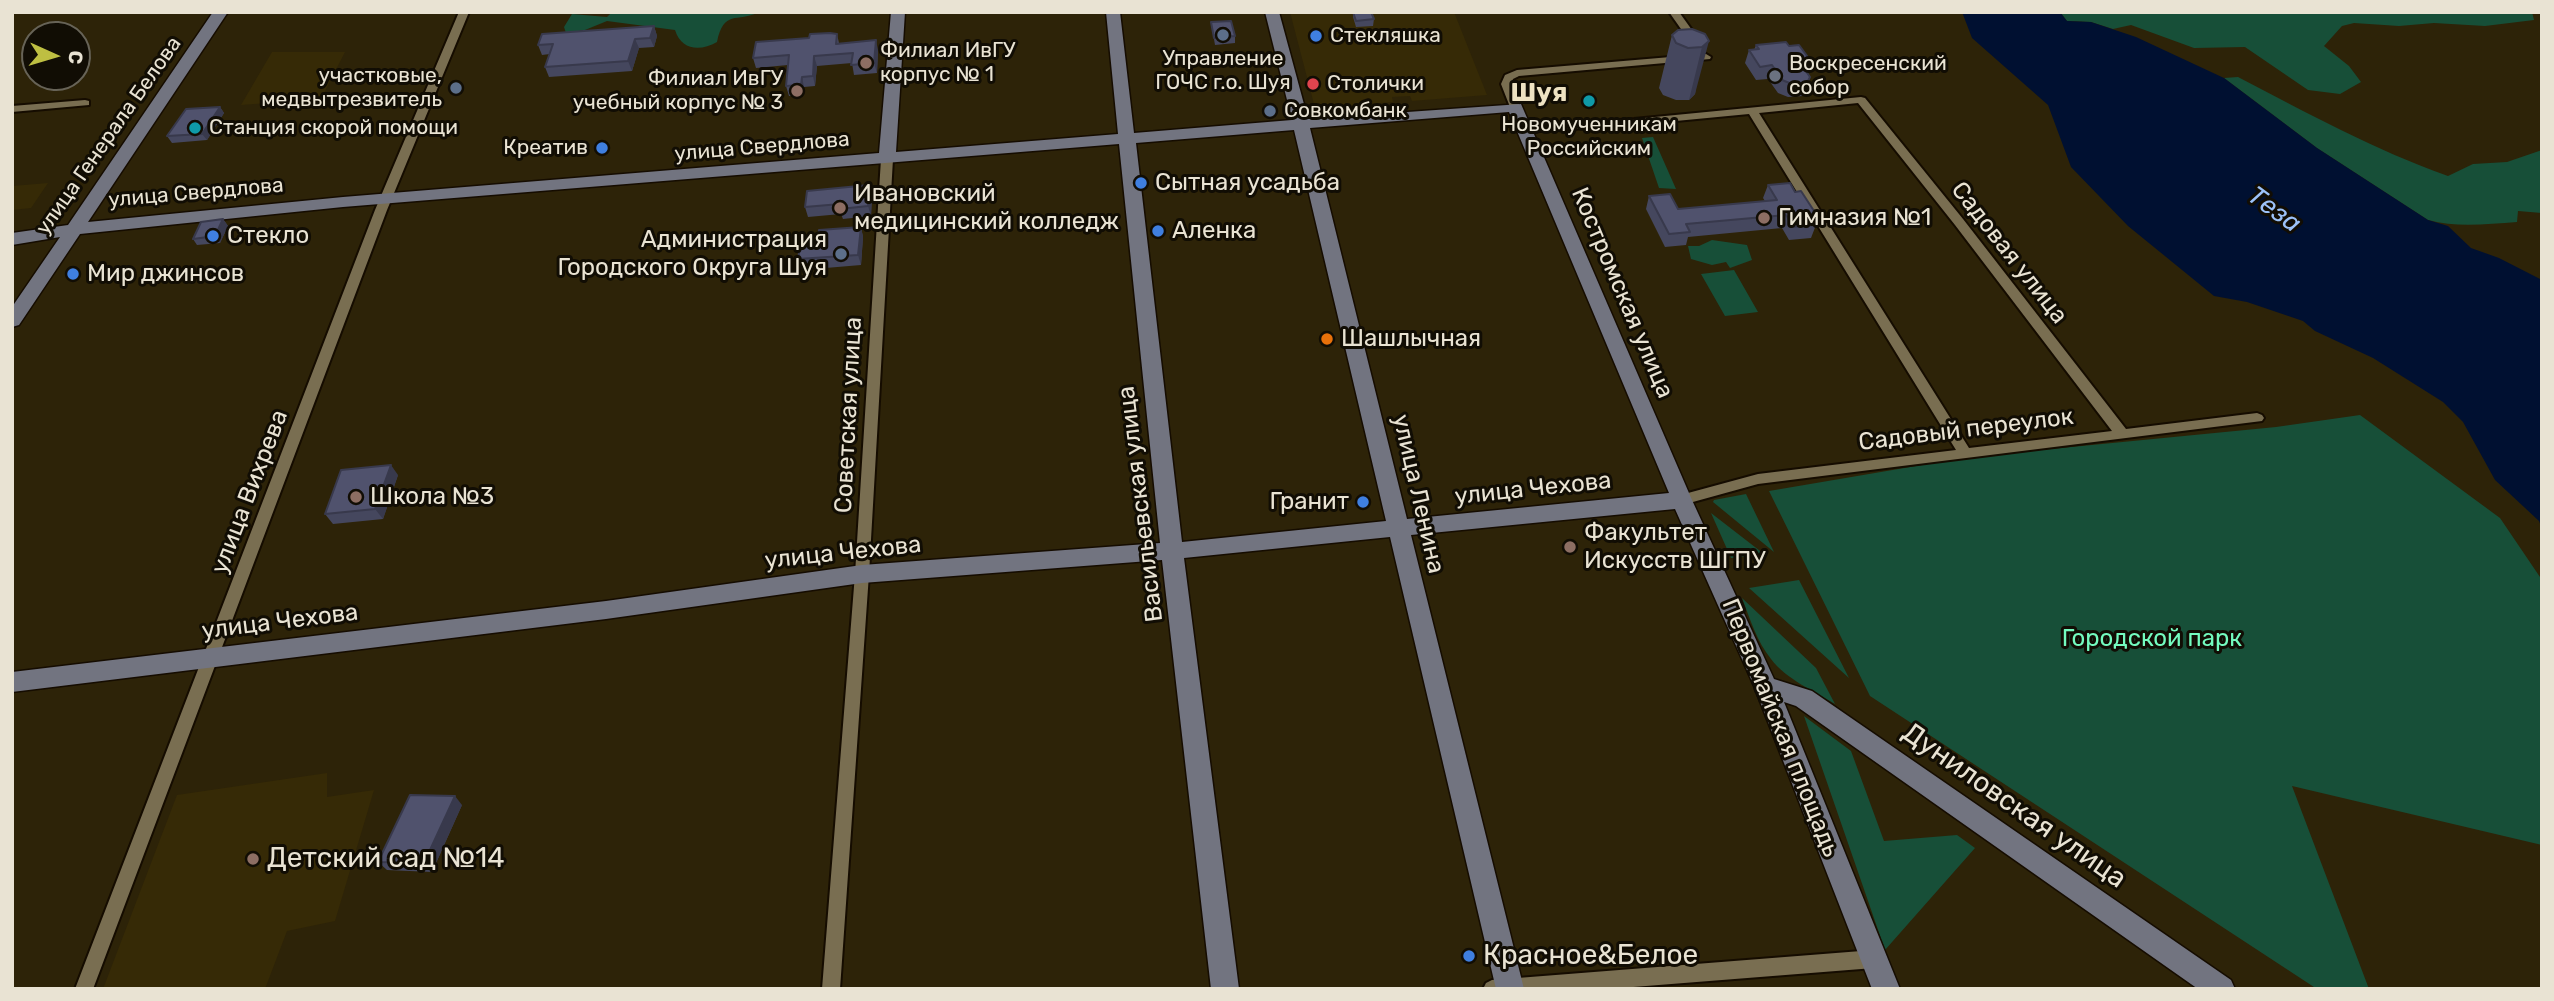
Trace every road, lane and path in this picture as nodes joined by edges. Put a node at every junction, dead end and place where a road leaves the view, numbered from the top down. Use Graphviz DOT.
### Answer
graph roads {
  1 [pos="221,12"];
  2 [pos="464,12"];
  3 [pos="898,12"];
  4 [pos="1113,12"];
  5 [pos="1272,12"];
  6 [pos="1674,12"];
  7 [pos="85,103"];
  8 [pos="1516,107"];
  9 [pos="12,109"];
  10 [pos="1752,110"];
  11 [pos="1302,126"];
  12 [pos="1525,129"];
  13 [pos="1125,139"];
  14 [pos="887,159"];
  15 [pos="385,199"];
  16 [pos="73,229"];
  17 [pos="12,239"];
  18 [pos="12,321"];
  19 [pos="2257,418"];
  20 [pos="2122,434"];
  21 [pos="1964,452"];
  22 [pos="1682,500"];
  23 [pos="1400,529"];
  24 [pos="1172,551"];
  25 [pos="862,574"];
  26 [pos="212,657"];
  27 [pos="12,681"];
  28 [pos="1766,686"];
  29 [pos="1874,959"];
  30 [pos="1504,988"];
  31 [pos="84,989"];
  32 [pos="831,989"];
  33 [pos="1225,989"];
  34 [pos="1886,989"];
  35 [pos="2221,989"];
  1 -- 16 [label="main road, улица Генерала Белова"];
  2 -- 15 [label="street, улица Вихрева"];
  3 -- 14 [label="main road, Советская улица"];
  4 -- 13 [label="main road, Васильевская улица"];
  5 -- 11 [label="main road, улица Ленина"];
  6 -- 8 [label="street"];
  7 -- 9 [label="street"];
  8 -- 11 [label="main road, улица Свердлова"];
  8 -- 12 [label="main road, Костромская улица"];
  10 -- 12 [label="street"];
  10 -- 20 [label="street, Садовая улица"];
  10 -- 21 [label="street"];
  11 -- 13 [label="main road, улица Свердлова"];
  11 -- 23 [label="main road, улица Ленина"];
  12 -- 22 [label="main road, Костромская улица"];
  13 -- 14 [label="main road, улица Свердлова"];
  13 -- 24 [label="main road, Васильевская улица"];
  14 -- 15 [label="main road, улица Свердлова"];
  14 -- 25 [label="street, Советская улица"];
  15 -- 16 [label="main road, улица Свердлова"];
  15 -- 26 [label="street, улица Вихрева"];
  16 -- 17 [label="main road, улица Свердлова"];
  16 -- 18 [label="main road, улица Генерала Белова"];
  19 -- 20 [label="street, Садовый переулок"];
  20 -- 21 [label="street, Садовый переулок"];
  21 -- 22 [label="street, Садовый переулок"];
  22 -- 23 [label="main road, улица Чехова"];
  22 -- 28 [label="main road, Первомайская площадь"];
  23 -- 24 [label="main road, улица Чехова"];
  23 -- 30 [label="main road, улица Ленина"];
  24 -- 25 [label="main road, улица Чехова"];
  24 -- 33 [label="main road, Васильевская улица"];
  25 -- 26 [label="main road, улица Чехова"];
  25 -- 32 [label="street, Советская улица"];
  26 -- 27 [label="main road, улица Чехова"];
  26 -- 31 [label="street, улица Вихрева"];
  28 -- 29 [label="main road, Первомайская площадь"];
  28 -- 35 [label="main road, Дуниловская улица"];
  29 -- 30 [label="street"];
  29 -- 34 [label="main road, Первомайская площадь"];
}
